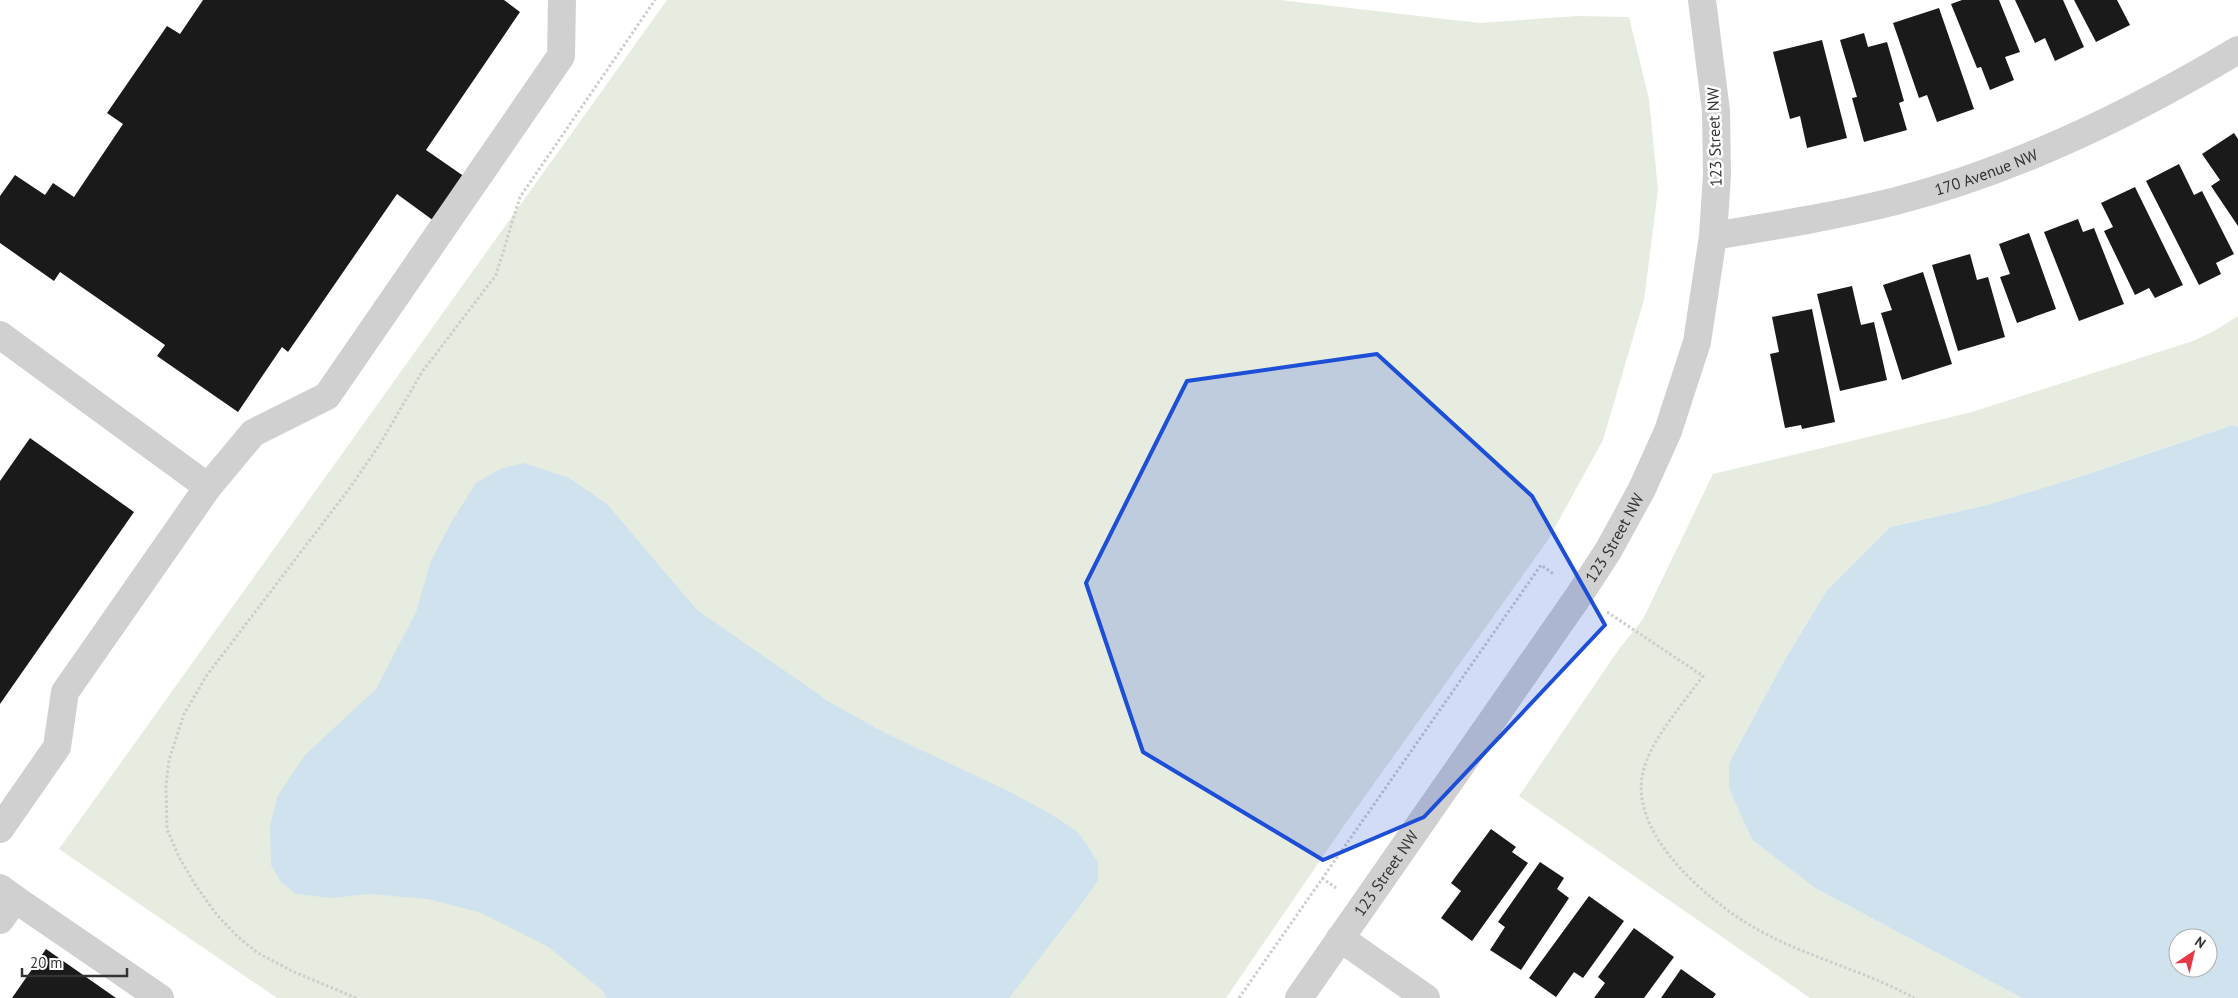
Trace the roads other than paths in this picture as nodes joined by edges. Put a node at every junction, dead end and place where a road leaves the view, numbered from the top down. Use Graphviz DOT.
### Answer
graph roads {
  1 [pos="562,0"];
  2 [pos="1702,0"];
  3 [pos="2238,50"];
  4 [pos="1713,236"];
  5 [pos="0,335"];
  6 [pos="208,487"];
  7 [pos="0,828"];
  8 [pos="5,902"];
  9 [pos="1340,938"];
  10 [pos="160,998"];
  11 [pos="1299,998"];
  12 [pos="1426,998"];
  1 -- 6 [label="street"];
  2 -- 4 [label="street, 123 Street NW"];
  3 -- 4 [label="street, 170 Avenue NW"];
  4 -- 9 [label="street, 123 Street NW"];
  5 -- 6 [label="street"];
  6 -- 7 [label="street"];
  8 -- 10 [label="street"];
  9 -- 11 [label="street, 123 Street NW"];
  9 -- 12 [label="street"];
}
